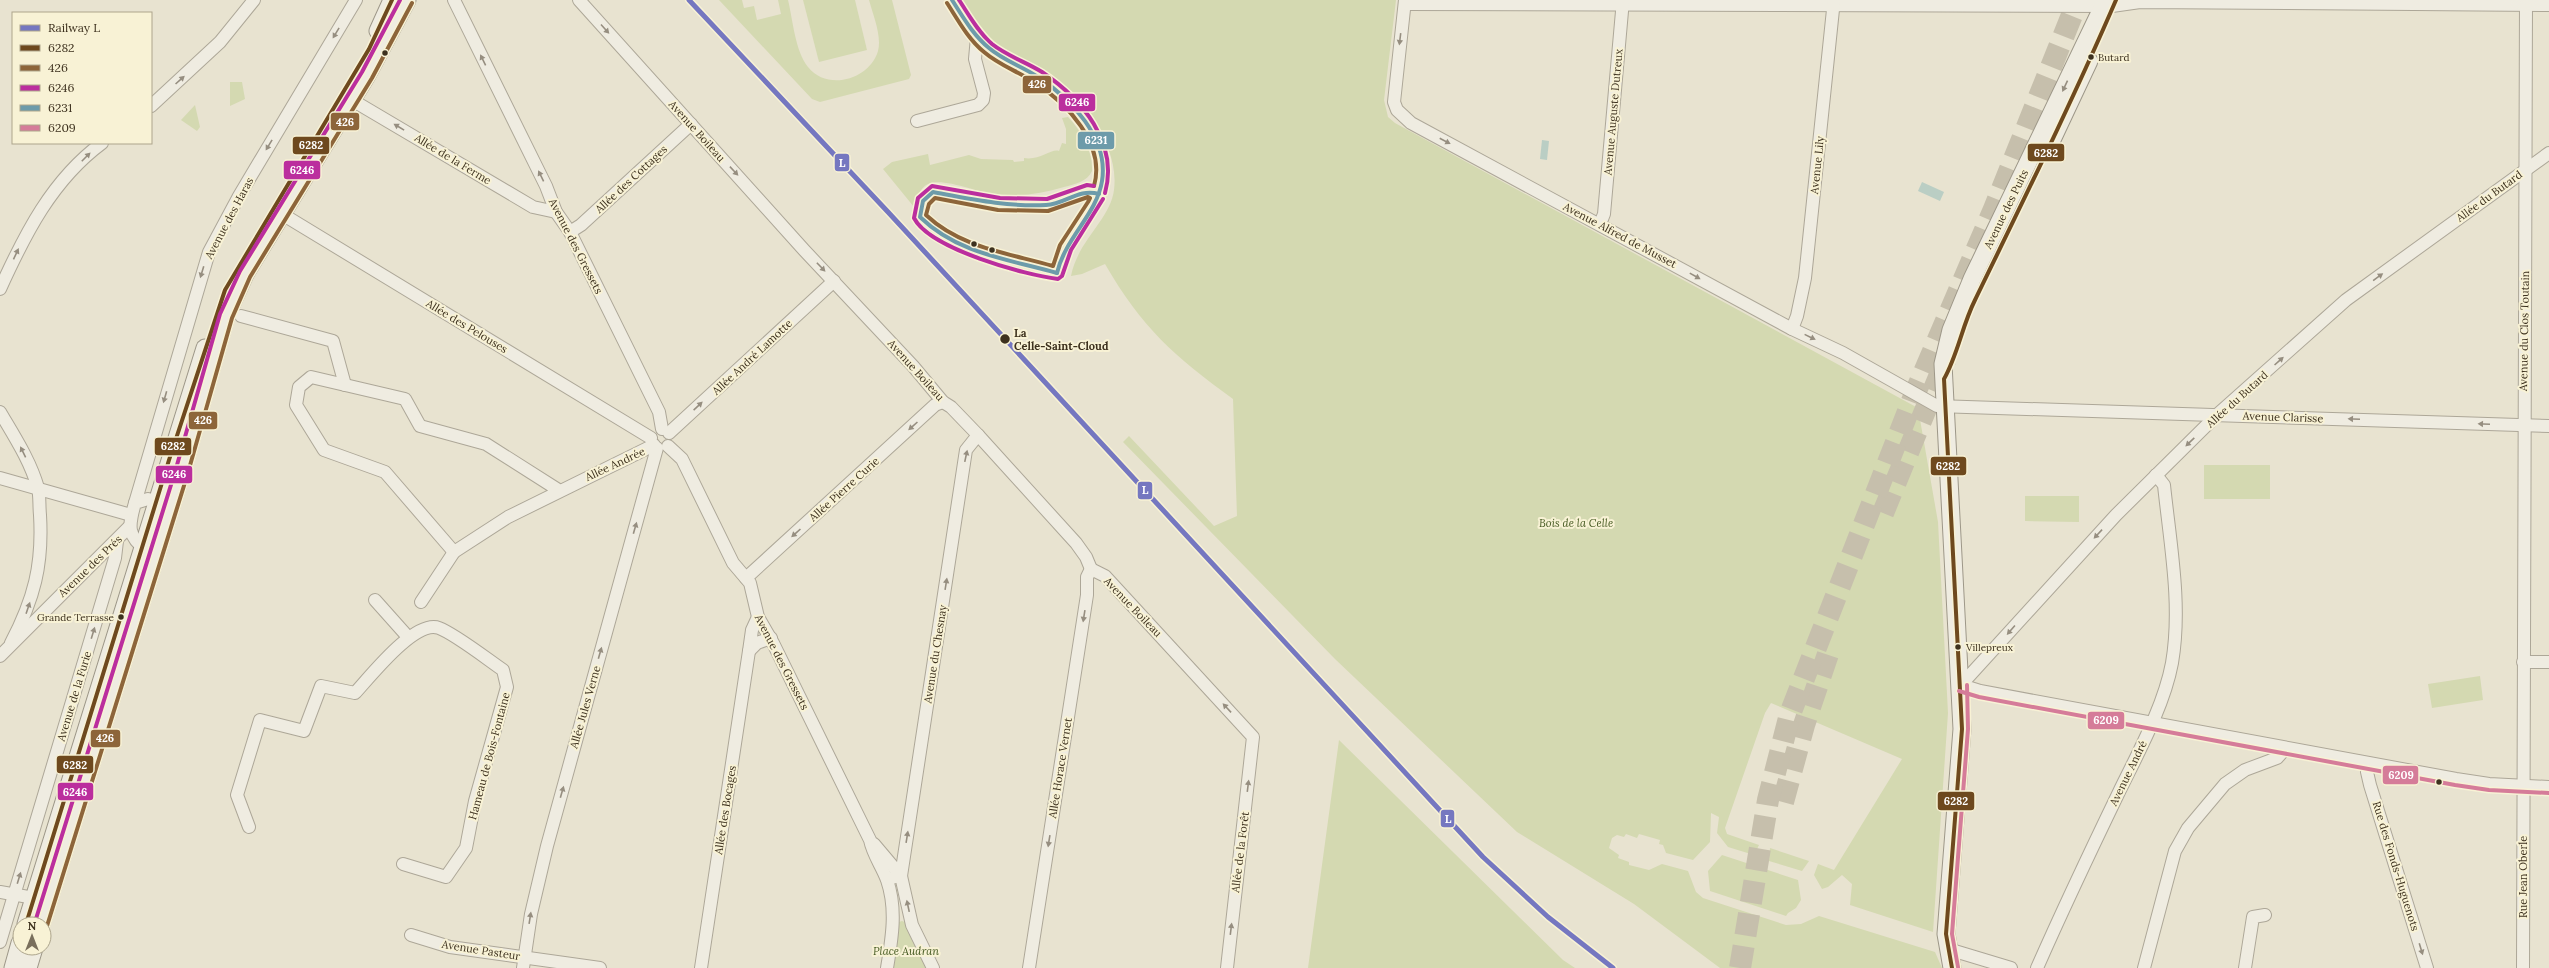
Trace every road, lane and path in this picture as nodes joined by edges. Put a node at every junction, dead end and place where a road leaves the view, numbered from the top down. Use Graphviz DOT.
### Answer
graph roads {
  1 [pos="254,0"];
  2 [pos="356,0"];
  3 [pos="392,0"];
  4 [pos="407,0"];
  5 [pos="454,0"];
  6 [pos="579,0"];
  7 [pos="952,0"];
  8 [pos="1405,2"];
  9 [pos="1623,2"];
  10 [pos="1834,2"];
  11 [pos="2526,2"];
  12 [pos="2048,3"];
  13 [pos="2109,3"];
  14 [pos="2549,5"];
  15 [pos="352,100"];
  16 [pos="152,105"];
  17 [pos="917,121"];
  18 [pos="691,124"];
  19 [pos="101,144"];
  20 [pos="2549,153"];
  21 [pos="2526,168"];
  22 [pos="556,212"];
  23 [pos="282,214"];
  24 [pos="1600,224"];
  25 [pos="570,232"];
  26 [pos="834,281"];
  27 [pos="0,289"];
  28 [pos="241,316"];
  29 [pos="1792,328"];
  30 [pos="345,385"];
  31 [pos="942,402"];
  32 [pos="1944,407"];
  33 [pos="0,412"];
  34 [pos="2218,414"];
  35 [pos="2523,425"];
  36 [pos="2549,426"];
  37 [pos="666,431"];
  38 [pos="978,435"];
  39 [pos="658,444"];
  40 [pos="2156,475"];
  41 [pos="0,478"];
  42 [pos="38,488"];
  43 [pos="560,491"];
  44 [pos="134,503"];
  45 [pos="163,503"];
  46 [pos="131,515"];
  47 [pos="129,527"];
  48 [pos="117,541"];
  49 [pos="149,552"];
  50 [pos="454,552"];
  51 [pos="1090,569"];
  52 [pos="746,578"];
  53 [pos="375,600"];
  54 [pos="421,602"];
  55 [pos="758,617"];
  56 [pos="408,637"];
  57 [pos="771,638"];
  58 [pos="11,643"];
  59 [pos="749,651"];
  60 [pos="0,656"];
  61 [pos="2523,662"];
  62 [pos="2549,662"];
  63 [pos="1961,685"];
  64 [pos="2152,723"];
  65 [pos="1253,737"];
  66 [pos="2285,749"];
  67 [pos="2369,764"];
  68 [pos="2523,786"];
  69 [pos="2549,787"];
  70 [pos="249,827"];
  71 [pos="870,840"];
  72 [pos="403,864"];
  73 [pos="901,876"];
  74 [pos="888,885"];
  75 [pos="0,892"];
  76 [pos="14,893"];
  77 [pos="34,898"];
  78 [pos="2265,915"];
  79 [pos="28,916"];
  80 [pos="43,916"];
  81 [pos="893,924"];
  82 [pos="912,925"];
  83 [pos="411,935"];
  84 [pos="0,942"];
  85 [pos="1948,949"];
  86 [pos="16,956"];
  87 [pos="32,956"];
  88 [pos="524,962"];
  89 [pos="12,968"];
  90 [pos="28,968"];
  91 [pos="600,968"];
  92 [pos="701,968"];
  93 [pos="887,968"];
  94 [pos="933,968"];
  95 [pos="1029,968"];
  96 [pos="1227,968"];
  97 [pos="1952,968"];
  98 [pos="2011,968"];
  99 [pos="2037,968"];
  100 [pos="2144,968"];
  101 [pos="2244,968"];
  102 [pos="2427,968"];
  103 [pos="2523,968"];
  16 -- 1 [label="street, one-way"];
  2 -- 44 [label="street, Avenue des Haras, one-way"];
  3 -- 45 [label="main road"];
  4 -- 15 [label="main road"];
  22 -- 5 [label="street, Avenue des Gressets, one-way"];
  6 -- 18 [label="street, Avenue Boileau, one-way"];
  7 -- 17 [label="street"];
  8 -- 9 [label="street"];
  8 -- 24 [label="street, Avenue Alfred de Musset, one-way"];
  9 -- 10 [label="street"];
  9 -- 24 [label="street, Avenue Auguste Dutreux"];
  10 -- 12 [label="street"];
  10 -- 29 [label="street, Avenue Lily"];
  11 -- 13 [label="street"];
  11 -- 14 [label="street"];
  11 -- 21 [label="street, Avenue du Clos Toutain"];
  12 -- 13 [label="street"];
  13 -- 32 [label="main road, Avenue des Puits"];
  22 -- 15 [label="street, Allée de la Ferme, one-way"];
  15 -- 23 [label="main road"];
  18 -- 25 [label="street, Allée des Cottages"];
  18 -- 26 [label="street, Avenue Boileau, one-way"];
  27 -- 19 [label="street, one-way"];
  20 -- 21 [label="street, Allée du Butard"];
  34 -- 21 [label="street, Allée du Butard, one-way"];
  21 -- 35 [label="street, Avenue du Clos Toutain"];
  22 -- 25 [label="street, Avenue des Gressets"];
  23 -- 39 [label="street, Allée des Pelouses"];
  23 -- 45 [label="main road"];
  24 -- 29 [label="street, Avenue Alfred de Musset, one-way"];
  25 -- 37 [label="street, Avenue des Gressets"];
  26 -- 31 [label="street, Avenue Boileau"];
  37 -- 26 [label="street, Allée André Lamotte, one-way"];
  28 -- 30 [label="street"];
  29 -- 32 [label="street, Avenue Alfred de Musset, one-way"];
  30 -- 43 [label="street"];
  30 -- 50 [label="street"];
  31 -- 38 [label="street, Avenue Boileau"];
  31 -- 52 [label="street, Allée Pierre Curie, one-way"];
  32 -- 34 [label="street, Avenue Clarisse"];
  32 -- 63 [label="main road, Avenue des Puits"];
  42 -- 33 [label="street, one-way"];
  35 -- 34 [label="street, Avenue Clarisse, one-way"];
  34 -- 40 [label="street, Allée du Butard, one-way"];
  35 -- 36 [label="street, Avenue Clarisse"];
  35 -- 61 [label="street, Avenue du Clos Toutain"];
  37 -- 39 [label="street, Avenue des Gressets"];
  37 -- 39 [label="street, Allée André Lamotte"];
  38 -- 51 [label="street, Avenue Boileau"];
  73 -- 38 [label="street, Avenue du Chesnay, one-way"];
  39 -- 43 [label="street, Allée Andrée"];
  39 -- 52 [label="street, Avenue des Gressets"];
  88 -- 39 [label="street, Allée Jules Verne, one-way"];
  40 -- 63 [label="street, Allée du Butard, one-way"];
  40 -- 64 [label="street, Avenue André"];
  41 -- 42 [label="street"];
  42 -- 46 [label="street"];
  58 -- 42 [label="street, one-way"];
  43 -- 50 [label="street, Allée Andrée"];
  44 -- 45 [label="street"];
  44 -- 46 [label="street, Avenue des Haras"];
  45 -- 49 [label="main road"];
  46 -- 47 [label="street, Avenue des Haras"];
  47 -- 48 [label="street, Avenue des Prés"];
  47 -- 49 [label="street"];
  48 -- 58 [label="street, Avenue des Prés"];
  76 -- 48 [label="street, Avenue de la Furie, one-way"];
  49 -- 77 [label="main road"];
  49 -- 80 [label="main road"];
  50 -- 54 [label="street"];
  65 -- 51 [label="street, Avenue Boileau, one-way"];
  51 -- 95 [label="street, Allée Horace Vernet, one-way"];
  52 -- 55 [label="street, Avenue des Gressets"];
  53 -- 56 [label="street"];
  55 -- 57 [label="street, Avenue des Gressets"];
  55 -- 59 [label="street, Allée des Bocages"];
  56 -- 70 [label="street, Hameau de Bois-Fontaine"];
  56 -- 72 [label="street, Hameau de Bois-Fontaine"];
  57 -- 59 [label="street"];
  57 -- 71 [label="street, Avenue des Gressets"];
  58 -- 60 [label="street, Avenue des Prés"];
  59 -- 92 [label="street, Allée des Bocages"];
  61 -- 62 [label="street"];
  61 -- 68 [label="street, Avenue du Clos Toutain"];
  63 -- 64 [label="street"];
  63 -- 85 [label="main road, Avenue des Puits"];
  64 -- 66 [label="street"];
  64 -- 99 [label="street, Avenue André"];
  96 -- 65 [label="street, Allée de la Forêt, one-way"];
  66 -- 67 [label="street"];
  66 -- 100 [label="street"];
  67 -- 68 [label="street"];
  67 -- 102 [label="street, Rue des Fonds-Huguenots, one-way"];
  68 -- 69 [label="street"];
  68 -- 103 [label="street, Rue Jean Oberle"];
  71 -- 73 [label="street, Avenue des Gressets"];
  71 -- 74 [label="street, Avenue des Gressets"];
  73 -- 74 [label="street"];
  82 -- 73 [label="street, Avenue des Gressets, one-way"];
  74 -- 81 [label="street"];
  75 -- 76 [label="street"];
  76 -- 77 [label="street"];
  76 -- 84 [label="street, Avenue de la Furie"];
  77 -- 79 [label="main road"];
  78 -- 101 [label="street"];
  81 -- 82 [label="street"];
  81 -- 93 [label="street"];
  82 -- 94 [label="street, Avenue des Gressets"];
  83 -- 88 [label="street, Avenue Pasteur"];
  85 -- 97 [label="main road, Avenue des Puits"];
  85 -- 98 [label="street"];
  86 -- 89 [label="main road"];
  87 -- 90 [label="main road"];
  88 -- 91 [label="street, Avenue Pasteur"];
}
